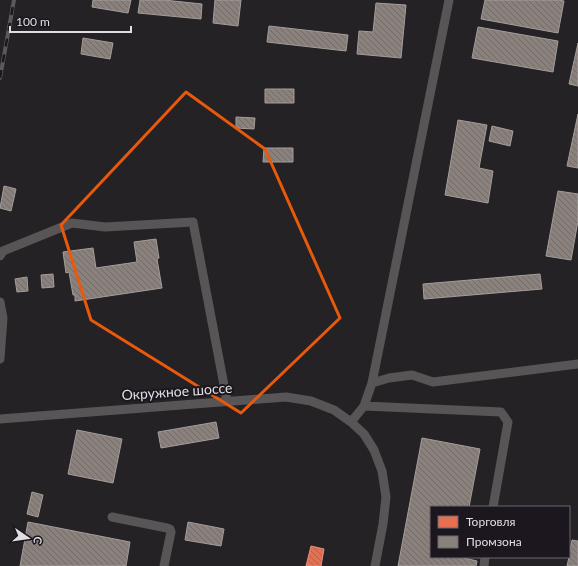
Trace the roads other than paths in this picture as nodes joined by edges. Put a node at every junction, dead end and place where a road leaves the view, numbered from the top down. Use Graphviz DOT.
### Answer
graph roads {
  1 [pos="448,0"];
  2 [pos="0,256"];
  3 [pos="0,302"];
  4 [pos="0,359"];
  5 [pos="578,364"];
  6 [pos="372,383"];
  7 [pos="227,401"];
  8 [pos="364,406"];
  9 [pos="0,419"];
  10 [pos="351,422"];
  11 [pos="493,506"];
  12 [pos="112,517"];
  13 [pos="164,566"];
  14 [pos="375,566"];
  1 -- 6 [label="street"];
  2 -- 7 [label="street"];
  3 -- 4 [label="street"];
  5 -- 6 [label="street"];
  6 -- 8 [label="street"];
  7 -- 9 [label="street, Окружное шоссе"];
  7 -- 10 [label="street, Окружное шоссе"];
  8 -- 10 [label="street"];
  8 -- 11 [label="street"];
  10 -- 14 [label="street, Окружное шоссе"];
  12 -- 13 [label="street"];
}
